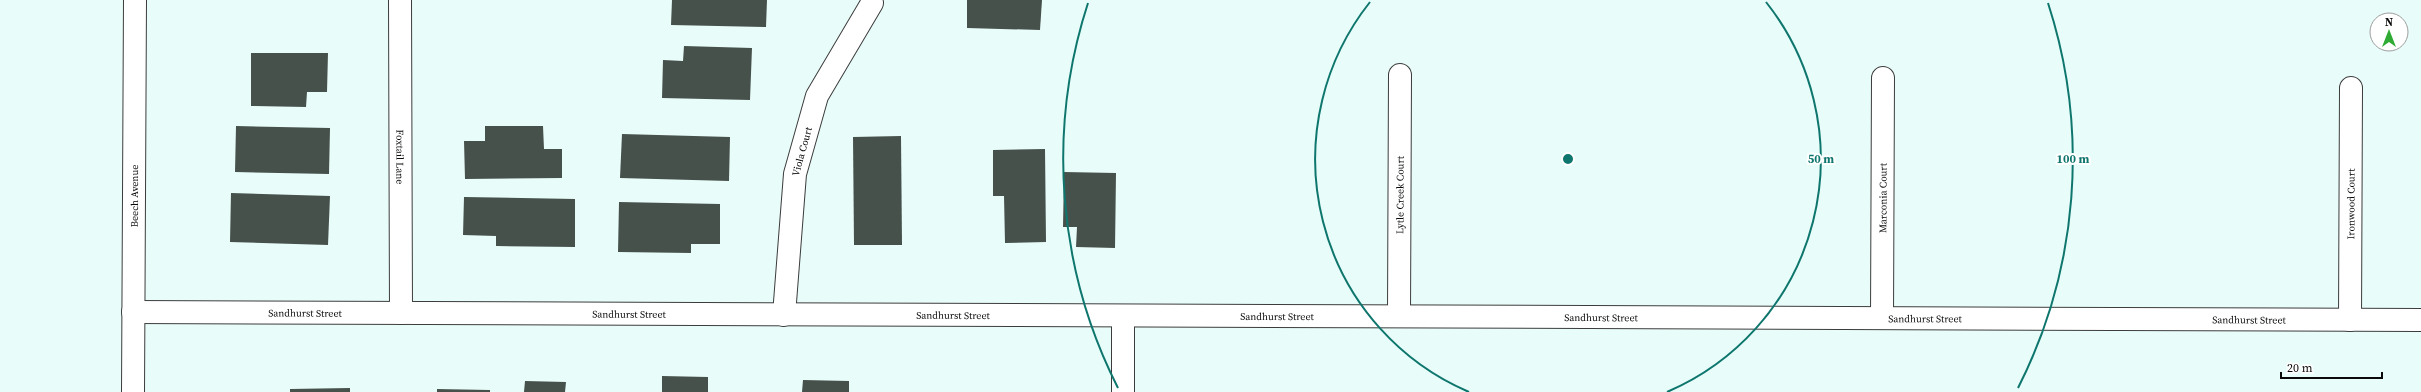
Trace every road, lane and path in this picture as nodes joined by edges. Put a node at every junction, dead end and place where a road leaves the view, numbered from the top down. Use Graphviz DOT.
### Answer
graph roads {
  1 [pos="135,0"];
  2 [pos="400,0"];
  3 [pos="872,3"];
  4 [pos="1400,75"];
  5 [pos="1883,78"];
  6 [pos="2351,88"];
  7 [pos="133,312"];
  8 [pos="401,314"];
  9 [pos="784,315"];
  10 [pos="1123,316"];
  11 [pos="1400,316"];
  12 [pos="1882,318"];
  13 [pos="2350,320"];
  14 [pos="2421,320"];
  15 [pos="133,392"];
  16 [pos="1123,392"];
  1 -- 7 [label="street, Beech Avenue"];
  2 -- 8 [label="street, Foxtail Lane"];
  3 -- 9 [label="street, Viola Court"];
  4 -- 11 [label="street, Lytle Creek Court"];
  5 -- 12 [label="street, Marconia Court"];
  6 -- 13 [label="street, Ironwood Court"];
  7 -- 8 [label="street, Sandhurst Street"];
  7 -- 15 [label="street, Beech Avenue"];
  8 -- 9 [label="street, Sandhurst Street"];
  9 -- 10 [label="street, Sandhurst Street"];
  10 -- 11 [label="street, Sandhurst Street"];
  10 -- 16 [label="street"];
  11 -- 12 [label="street, Sandhurst Street"];
  12 -- 13 [label="street, Sandhurst Street"];
  13 -- 14 [label="street, Sandhurst Street"];
}
